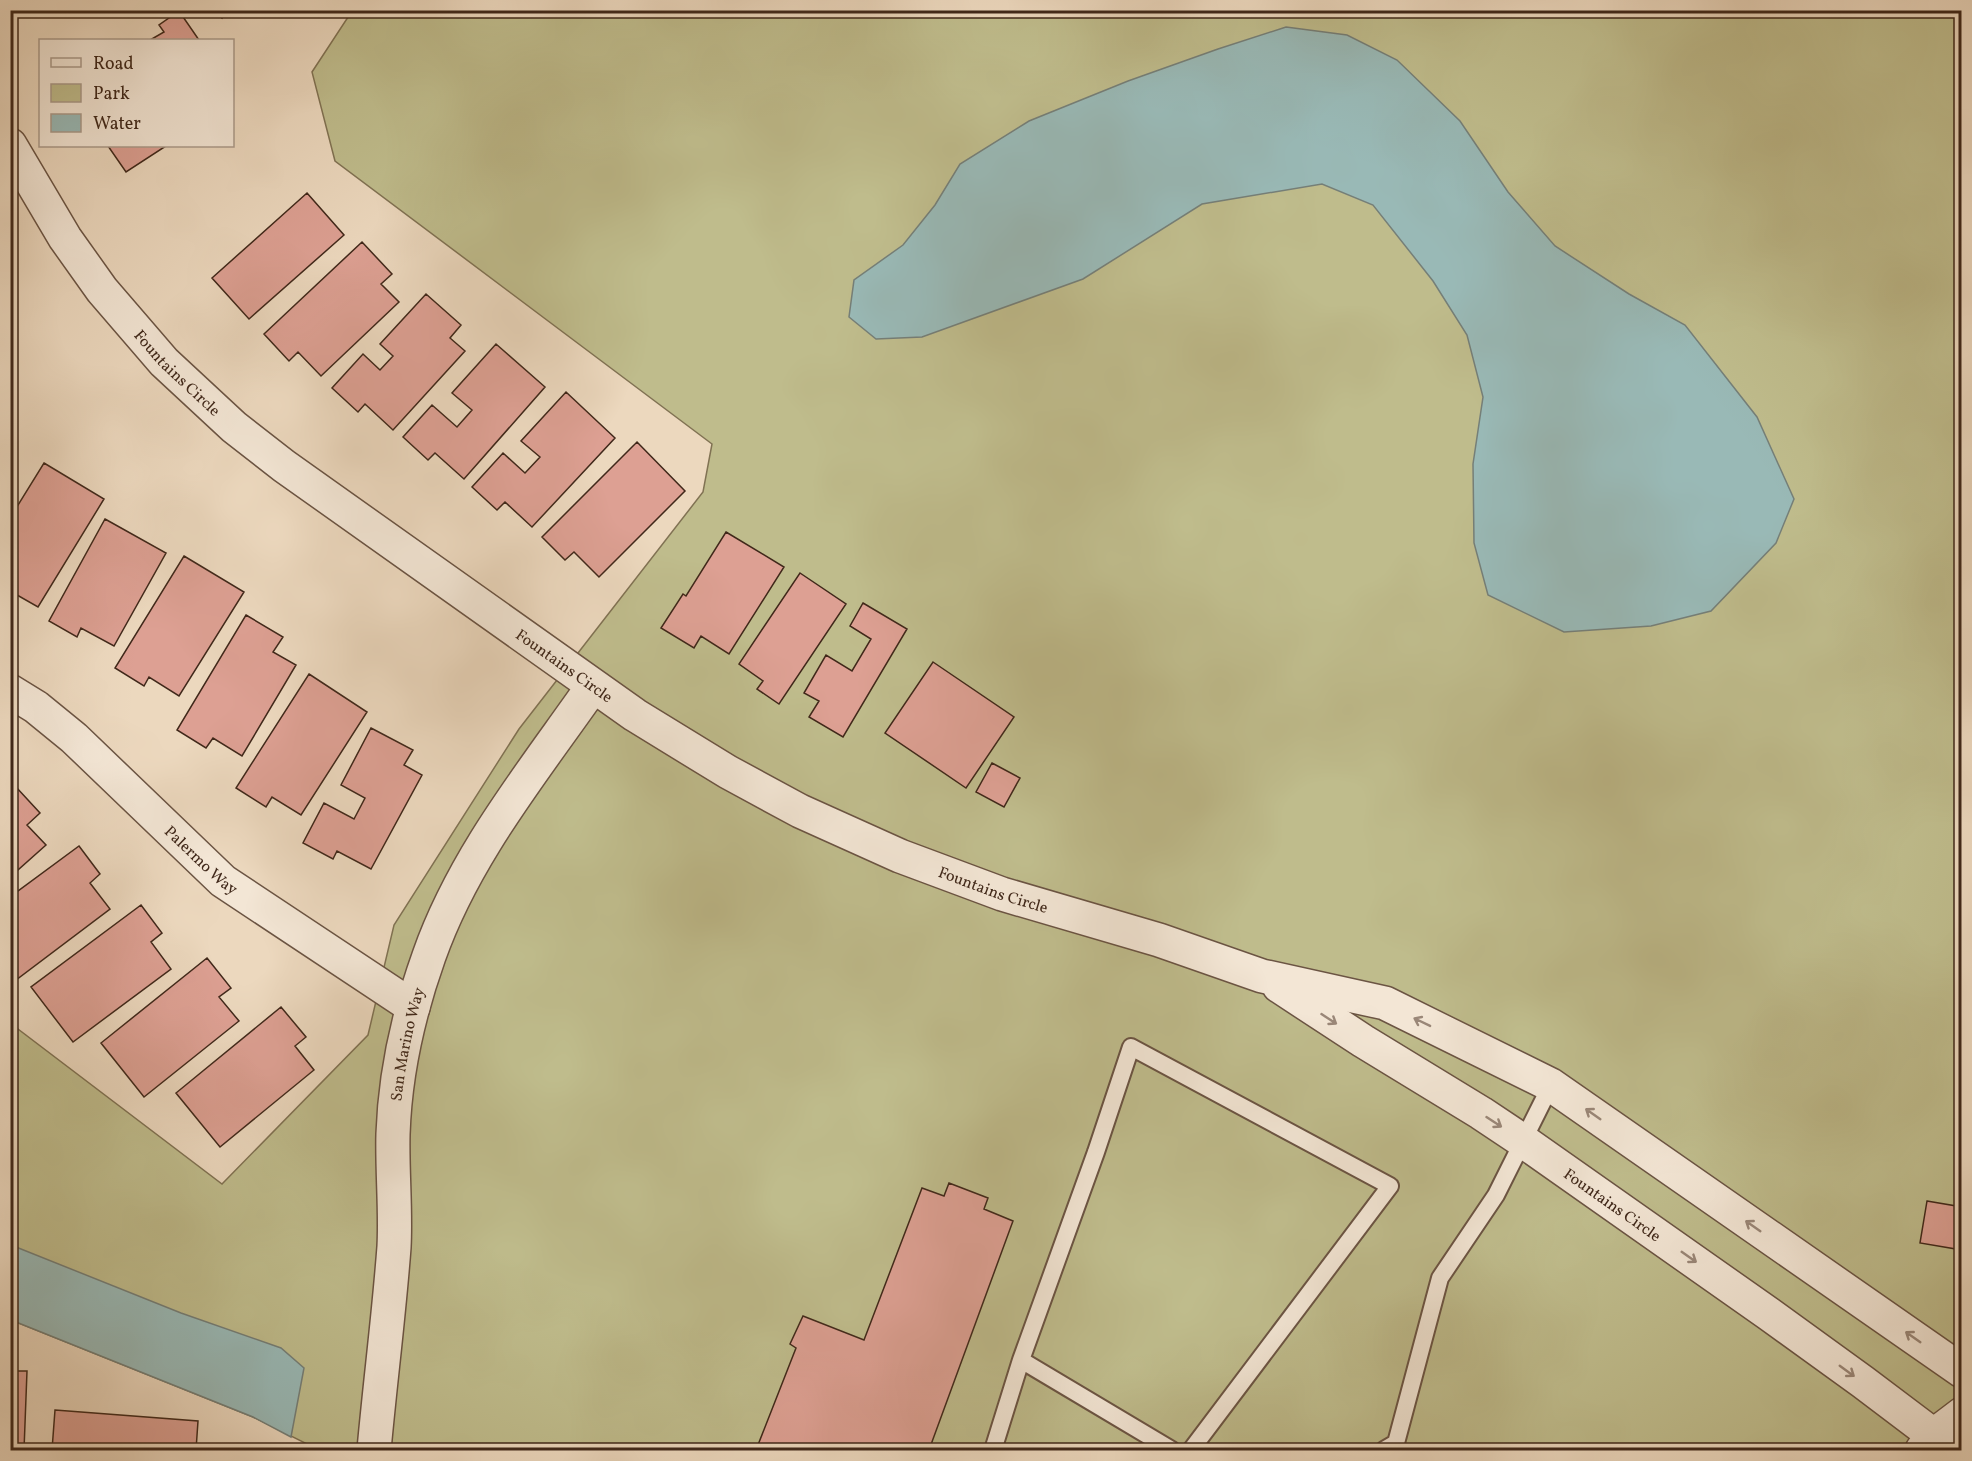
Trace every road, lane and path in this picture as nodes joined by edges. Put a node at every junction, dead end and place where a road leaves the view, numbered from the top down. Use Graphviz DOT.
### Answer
graph roads {
  1 [pos="10,146"];
  2 [pos="593,686"];
  3 [pos="10,691"];
  4 [pos="1262,976"];
  5 [pos="413,1007"];
  6 [pos="1551,1085"];
  7 [pos="1523,1141"];
  8 [pos="1022,1360"];
  9 [pos="1962,1371"];
  10 [pos="1962,1414"];
  11 [pos="1936,1446"];
  12 [pos="374,1450"];
  13 [pos="993,1450"];
  14 [pos="1172,1450"];
  15 [pos="1191,1450"];
  16 [pos="1384,1450"];
  1 -- 2 [label="street, Fountains Circle"];
  2 -- 4 [label="street, Fountains Circle"];
  2 -- 5 [label="street, San Marino Way"];
  3 -- 5 [label="street, Palermo Way"];
  6 -- 4 [label="street, Fountains Circle, one-way"];
  4 -- 7 [label="street, Fountains Circle, one-way"];
  5 -- 12 [label="street, San Marino Way"];
  6 -- 7 [label="lane"];
  9 -- 6 [label="street, Fountains Circle, one-way"];
  7 -- 11 [label="street, Fountains Circle, one-way"];
  7 -- 16 [label="lane"];
  8 -- 13 [label="lane"];
  8 -- 14 [label="lane"];
  8 -- 15 [label="lane"];
  10 -- 11 [label="street"];
}
